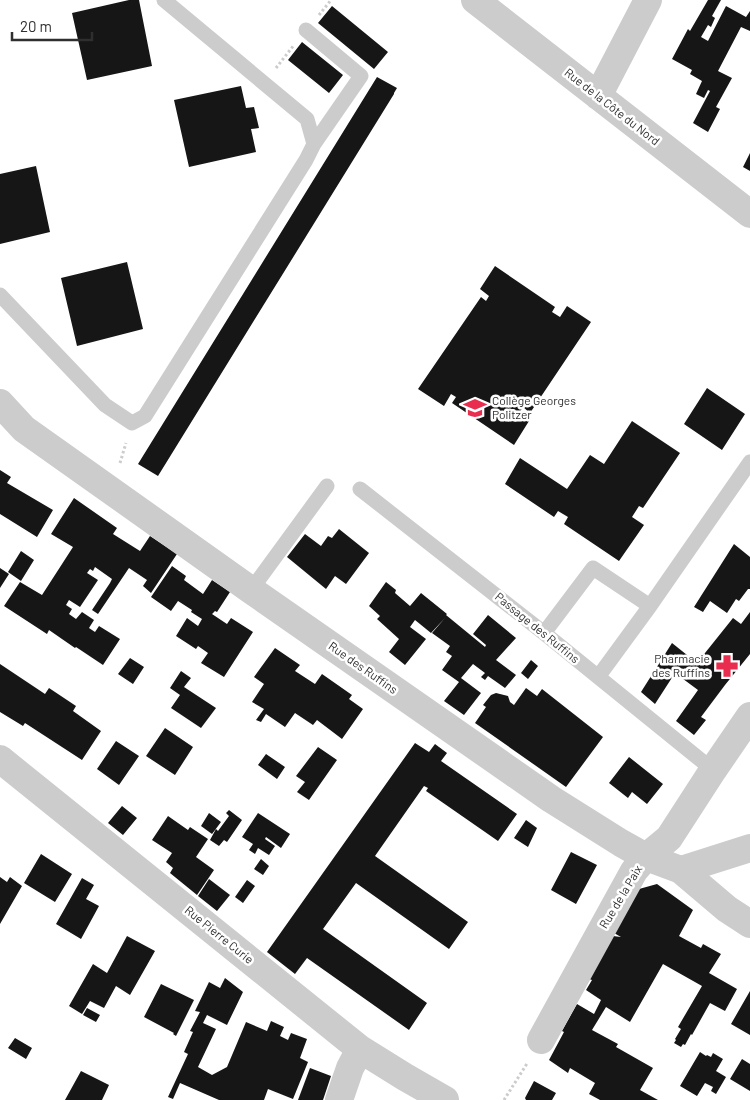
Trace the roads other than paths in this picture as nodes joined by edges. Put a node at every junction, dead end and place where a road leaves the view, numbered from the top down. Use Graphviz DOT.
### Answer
graph roads {
  1 [pos="164,0"];
  2 [pos="475,0"];
  3 [pos="648,0"];
  4 [pos="306,30"];
  5 [pos="598,96"];
  6 [pos="314,144"];
  7 [pos="750,214"];
  8 [pos="0,295"];
  9 [pos="0,403"];
  10 [pos="750,462"];
  11 [pos="327,486"];
  12 [pos="360,489"];
  13 [pos="251,590"];
  14 [pos="650,606"];
  15 [pos="544,633"];
  16 [pos="598,677"];
  17 [pos="750,716"];
  18 [pos="0,759"];
  19 [pos="713,770"];
  20 [pos="750,848"];
  21 [pos="646,857"];
  22 [pos="681,870"];
  23 [pos="750,924"];
  24 [pos="541,1040"];
  25 [pos="360,1049"];
  26 [pos="339,1100"];
  27 [pos="445,1100"];
  1 -- 6 [label="lane"];
  2 -- 5 [label="street, Rue de la Côte du Nord"];
  3 -- 5 [label="street"];
  4 -- 6 [label="lane"];
  5 -- 7 [label="street, Rue de la Côte du Nord"];
  6 -- 8 [label="lane"];
  9 -- 13 [label="street, Rue des Ruffins"];
  10 -- 14 [label="lane"];
  11 -- 13 [label="lane"];
  12 -- 15 [label="lane, Passage des Ruffins"];
  13 -- 21 [label="street, Rue des Ruffins"];
  14 -- 15 [label="lane"];
  14 -- 16 [label="lane"];
  15 -- 16 [label="lane, Passage des Ruffins"];
  16 -- 19 [label="lane, Passage des Ruffins"];
  17 -- 19 [label="street, Rue de la Paix"];
  18 -- 25 [label="street, Rue Pierre Curie"];
  19 -- 21 [label="street, Rue de la Paix"];
  20 -- 22 [label="street"];
  21 -- 22 [label="street, Rue des Ruffins"];
  21 -- 24 [label="street, Rue de la Paix"];
  22 -- 23 [label="street, Rue des Ruffins"];
  25 -- 26 [label="street"];
  25 -- 27 [label="street, Rue Pierre Curie"];
}
